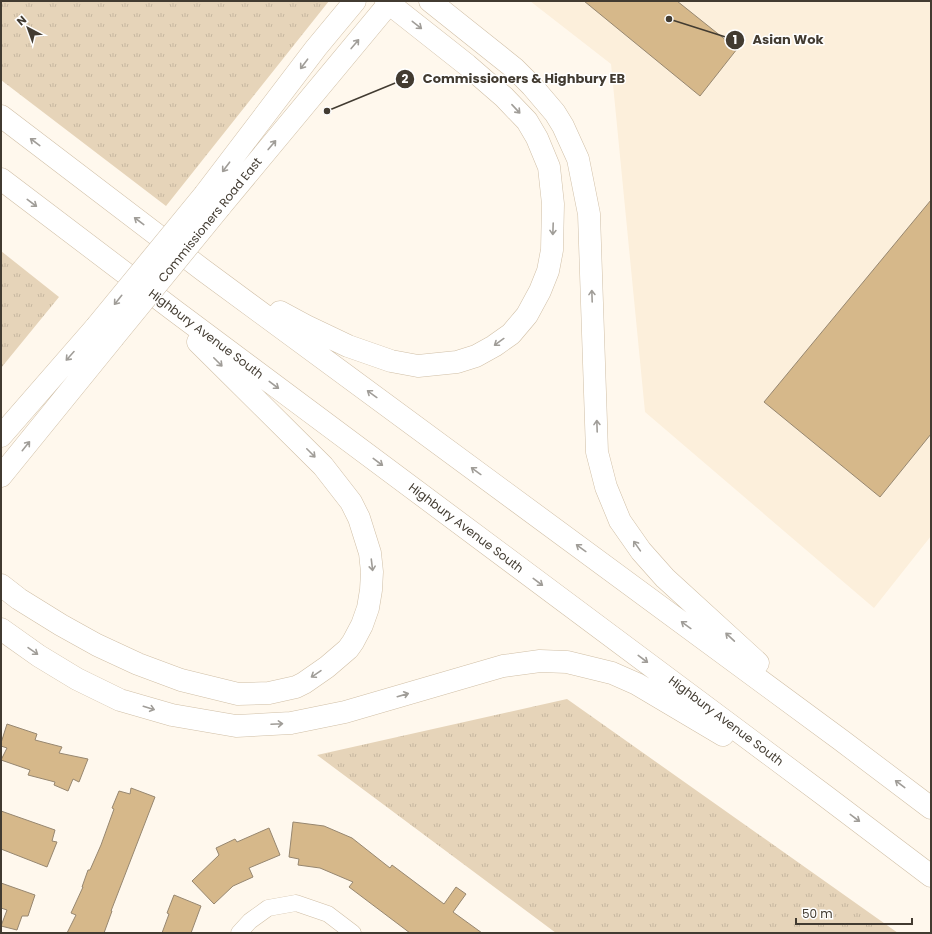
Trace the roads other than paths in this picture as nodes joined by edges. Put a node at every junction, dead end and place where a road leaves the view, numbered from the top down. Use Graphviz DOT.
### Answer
graph roads {
  1 [pos="356,1"];
  2 [pos="430,1"];
  3 [pos="388,2"];
  4 [pos="1,116"];
  5 [pos="1,179"];
  6 [pos="213,201"];
  7 [pos="203,270"];
  8 [pos="175,311"];
  9 [pos="105,333"];
  10 [pos="1,436"];
  11 [pos="1,476"];
  12 [pos="1,585"];
  13 [pos="1,629"];
  14 [pos="841,740"];
  15 [pos="824,795"];
  16 [pos="931,808"];
  17 [pos="931,876"];
  18 [pos="240,933"];
  19 [pos="353,933"];
  1 -- 6 [label="main road, Commissioners Road East, one-way"];
  14 -- 2 [label="main road, one-way"];
  6 -- 3 [label="main road, Commissioners Road East, one-way"];
  3 -- 7 [label="main road, one-way"];
  7 -- 4 [label="main road, one-way"];
  5 -- 8 [label="main road, Highbury Avenue South, one-way"];
  6 -- 9 [label="main road, Commissioners Road East, bridge"];
  14 -- 7 [label="main road, one-way"];
  8 -- 12 [label="main road, one-way"];
  8 -- 15 [label="main road, Highbury Avenue South, one-way"];
  9 -- 10 [label="main road, Commissioners Road East, one-way"];
  11 -- 9 [label="main road, Commissioners Road East, one-way"];
  13 -- 15 [label="main road, one-way"];
  16 -- 14 [label="main road, one-way"];
  15 -- 17 [label="main road, Highbury Avenue South, one-way"];
  18 -- 19 [label="street"];
}
